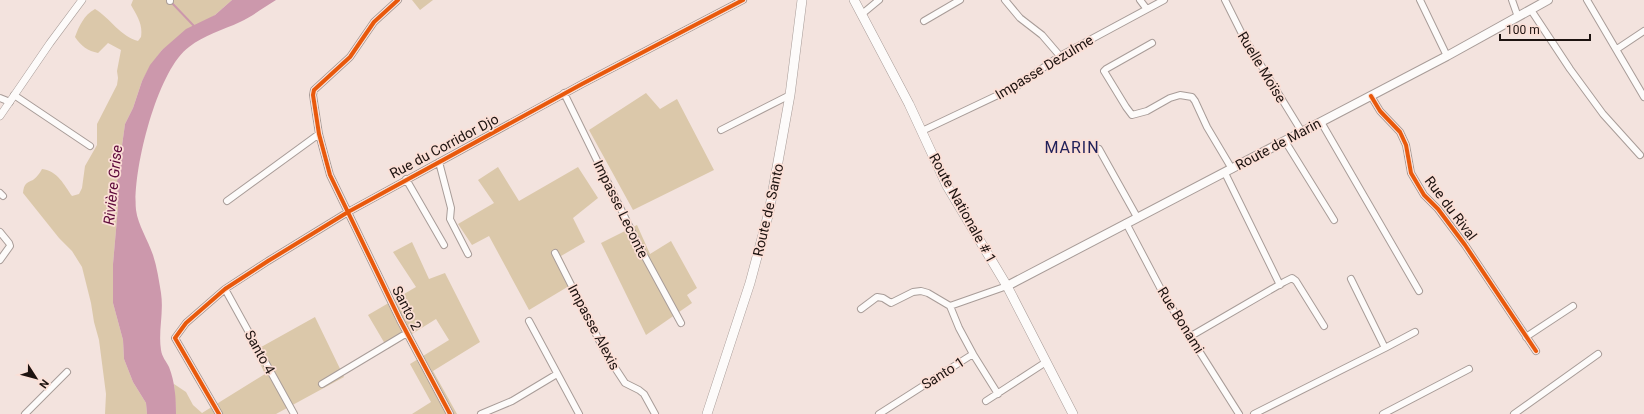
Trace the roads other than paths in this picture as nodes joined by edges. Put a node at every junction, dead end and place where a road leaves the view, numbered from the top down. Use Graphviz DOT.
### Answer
graph roads {
  1 [pos="82,0"];
  2 [pos="398,0"];
  3 [pos="743,0"];
  4 [pos="802,0"];
  5 [pos="854,0"];
  6 [pos="879,0"];
  7 [pos="960,0"];
  8 [pos="1005,0"];
  9 [pos="1140,0"];
  10 [pos="1164,0"];
  11 [pos="1225,0"];
  12 [pos="1420,0"];
  13 [pos="1512,0"];
  14 [pos="1548,0"];
  15 [pos="1587,0"];
  16 [pos="1146,8"];
  17 [pos="1531,10"];
  18 [pos="862,14"];
  19 [pos="1518,17"];
  20 [pos="924,21"];
  21 [pos="1644,32"];
  22 [pos="1152,43"];
  23 [pos="1617,49"];
  24 [pos="1060,56"];
  25 [pos="1447,56"];
  26 [pos="564,93"];
  27 [pos="14,95"];
  28 [pos="790,95"];
  29 [pos="1371,96"];
  30 [pos="1644,97"];
  31 [pos="0,98"];
  32 [pos="10,102"];
  33 [pos="0,116"];
  34 [pos="1321,122"];
  35 [pos="721,130"];
  36 [pos="922,131"];
  37 [pos="1302,132"];
  38 [pos="319,134"];
  39 [pos="1285,141"];
  40 [pos="90,146"];
  41 [pos="1099,149"];
  42 [pos="1640,156"];
  43 [pos="439,162"];
  44 [pos="1228,171"];
  45 [pos="406,179"];
  46 [pos="227,201"];
  47 [pos="348,212"];
  48 [pos="1137,217"];
  49 [pos="1334,220"];
  50 [pos="1126,223"];
  51 [pos="0,232"];
  52 [pos="444,246"];
  53 [pos="555,252"];
  54 [pos="468,254"];
  55 [pos="0,260"];
  56 [pos="1351,279"];
  57 [pos="1280,285"];
  58 [pos="1006,286"];
  59 [pos="225,289"];
  60 [pos="1419,291"];
  61 [pos="950,306"];
  62 [pos="1573,306"];
  63 [pos="861,309"];
  64 [pos="529,321"];
  65 [pos="681,323"];
  66 [pos="1324,326"];
  67 [pos="1415,332"];
  68 [pos="407,333"];
  69 [pos="1191,336"];
  70 [pos="1526,336"];
  71 [pos="1385,348"];
  72 [pos="1536,350"];
  73 [pos="973,354"];
  74 [pos="1598,354"];
  75 [pos="1046,362"];
  76 [pos="1469,369"];
  77 [pos="67,372"];
  78 [pos="558,374"];
  79 [pos="322,384"];
  80 [pos="998,394"];
  81 [pos="986,401"];
  82 [pos="25,414"];
  83 [pos="219,414"];
  84 [pos="294,414"];
  85 [pos="450,414"];
  86 [pos="481,414"];
  87 [pos="579,414"];
  88 [pos="655,414"];
  89 [pos="707,414"];
  90 [pos="879,414"];
  91 [pos="1073,414"];
  92 [pos="1238,414"];
  93 [pos="1254,414"];
  94 [pos="1383,414"];
  95 [pos="1514,414"];
  1 -- 27 [label="street"];
  2 -- 38 [label="street, Santo 2"];
  3 -- 26 [label="street, Rue du Corridor Djo"];
  4 -- 28 [label="main road, Route de Santo"];
  5 -- 18 [label="main road, Route Nationale # 1"];
  6 -- 18 [label="street"];
  7 -- 20 [label="street"];
  8 -- 24 [label="street"];
  9 -- 16 [label="street"];
  10 -- 16 [label="street, Impasse Dezulme"];
  11 -- 37 [label="street, Ruelle Moïse"];
  12 -- 25 [label="street"];
  13 -- 19 [label="street"];
  14 -- 17 [label="main road, Route de Marin"];
  15 -- 23 [label="street"];
  16 -- 24 [label="street, Impasse Dezulme"];
  17 -- 19 [label="main road, Route de Marin"];
  17 -- 42 [label="street"];
  18 -- 36 [label="main road, Route Nationale # 1"];
  19 -- 25 [label="main road, Route de Marin"];
  21 -- 23 [label="street"];
  22 -- 44 [label="street"];
  23 -- 30 [label="street"];
  24 -- 36 [label="street, Impasse Dezulme"];
  25 -- 29 [label="main road, Route de Marin"];
  26 -- 43 [label="street, Rue du Corridor Djo"];
  26 -- 65 [label="street, Impasse Leconte"];
  27 -- 32 [label="street"];
  27 -- 40 [label="street"];
  28 -- 35 [label="street"];
  28 -- 89 [label="main road, Route de Santo"];
  29 -- 34 [label="main road, Route de Marin"];
  29 -- 70 [label="street, Rue du Rival"];
  31 -- 32 [label="street"];
  32 -- 33 [label="street"];
  34 -- 37 [label="main road, Route de Marin"];
  34 -- 60 [label="street"];
  36 -- 58 [label="main road, Route Nationale # 1"];
  37 -- 39 [label="main road, Route de Marin"];
  38 -- 46 [label="street"];
  38 -- 47 [label="street, Santo 2"];
  39 -- 44 [label="main road, Route de Marin"];
  39 -- 49 [label="street"];
  41 -- 48 [label="street"];
  43 -- 45 [label="street, Rue du Corridor Djo"];
  43 -- 54 [label="street"];
  44 -- 48 [label="main road, Route de Marin"];
  44 -- 57 [label="street"];
  45 -- 47 [label="street, Rue du Corridor Djo"];
  45 -- 52 [label="street"];
  47 -- 59 [label="street, Rue du Corridor Djo"];
  47 -- 68 [label="street, Santo 2"];
  48 -- 50 [label="main road, Route de Marin"];
  50 -- 58 [label="main road, Route de Marin"];
  50 -- 69 [label="street, Rue Bonami"];
  51 -- 55 [label="street"];
  53 -- 88 [label="street, Impasse Alexis"];
  56 -- 71 [label="street"];
  57 -- 66 [label="street"];
  57 -- 69 [label="street"];
  58 -- 61 [label="street"];
  58 -- 75 [label="main road, Route Nationale # 1"];
  59 -- 83 [label="street, Rue du Corridor Djo"];
  59 -- 84 [label="street, Santo 4"];
  61 -- 63 [label="street"];
  61 -- 73 [label="street, Santo 1"];
  62 -- 70 [label="street"];
  64 -- 78 [label="street"];
  67 -- 71 [label="street"];
  68 -- 79 [label="street"];
  68 -- 85 [label="street, Santo 2"];
  69 -- 92 [label="street, Rue Bonami"];
  70 -- 72 [label="street, Rue du Rival"];
  71 -- 93 [label="street"];
  73 -- 80 [label="street"];
  73 -- 90 [label="street, Santo 1"];
  74 -- 95 [label="street"];
  75 -- 80 [label="street"];
  75 -- 91 [label="main road, Route Nationale # 1"];
  76 -- 94 [label="street"];
  77 -- 82 [label="street"];
  78 -- 86 [label="street"];
  78 -- 87 [label="street"];
  80 -- 81 [label="street"];
}
